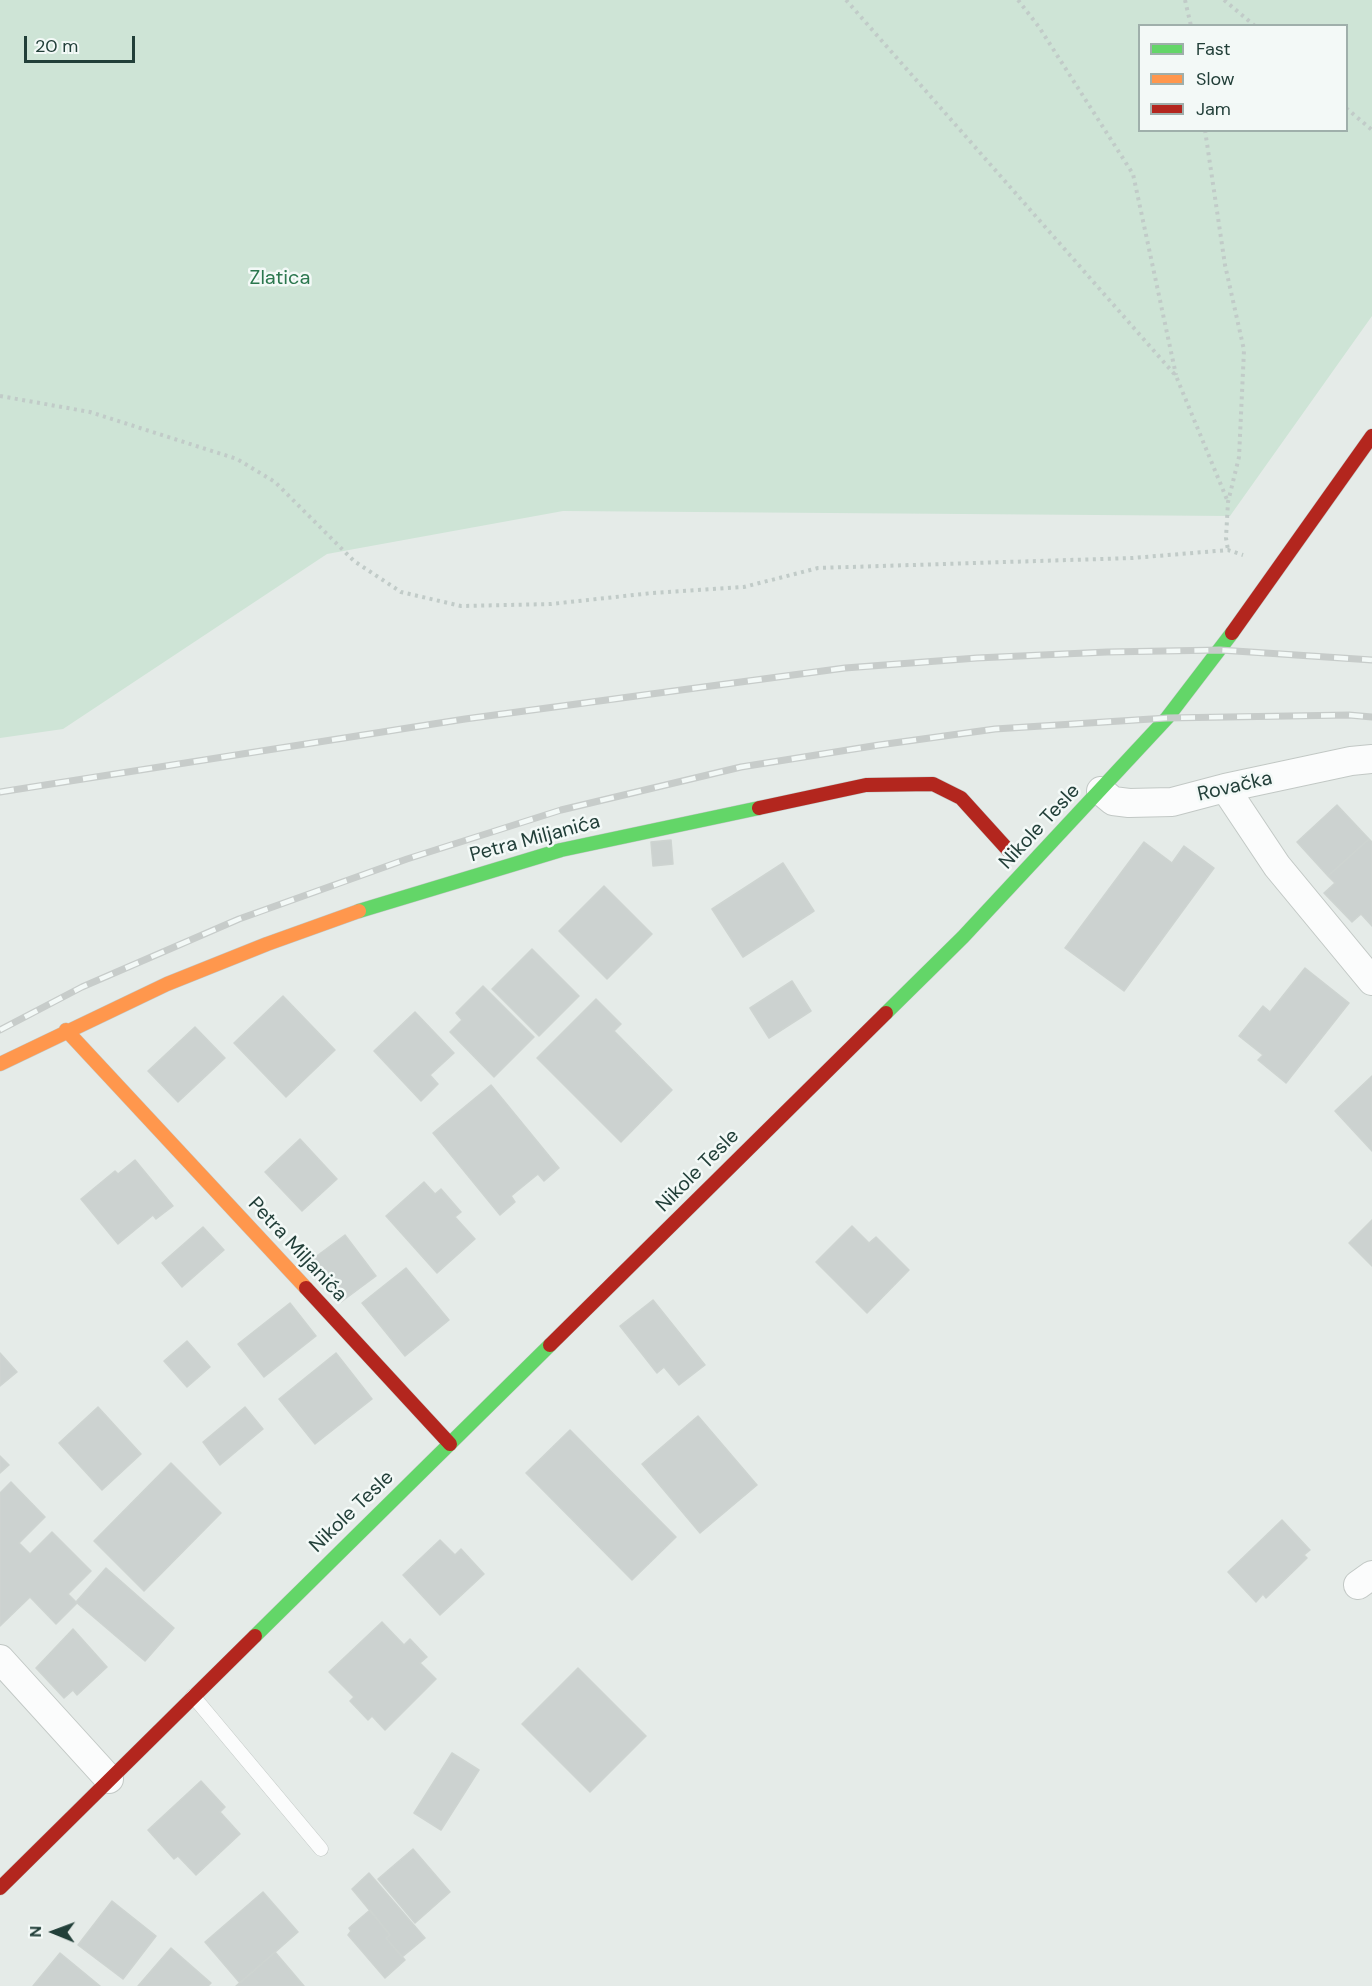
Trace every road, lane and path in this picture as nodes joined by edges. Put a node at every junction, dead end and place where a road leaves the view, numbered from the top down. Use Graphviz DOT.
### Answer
graph roads {
  1 [pos="846,0"];
  2 [pos="1018,0"];
  3 [pos="1185,0"];
  4 [pos="1224,0"];
  5 [pos="1191,24"];
  6 [pos="1253,24"];
  7 [pos="1348,109"];
  8 [pos="1372,130"];
  9 [pos="1205,132"];
  10 [pos="1176,376"];
  11 [pos="0,396"];
  12 [pos="1372,436"];
  13 [pos="1228,502"];
  14 [pos="1228,550"];
  15 [pos="1252,558"];
  16 [pos="1372,759"];
  17 [pos="1225,788"];
  18 [pos="1101,791"];
  19 [pos="1009,851"];
  20 [pos="1372,981"];
  21 [pos="66,1030"];
  22 [pos="0,1064"];
  23 [pos="450,1444"];
  24 [pos="0,1659"];
  25 [pos="193,1696"];
  26 [pos="109,1779"];
  27 [pos="321,1849"];
  28 [pos="0,1888"];
  1 -- 10 [label="path"];
  2 -- 10 [label="path"];
  3 -- 5 [label="path"];
  4 -- 6 [label="path"];
  7 -- 8 [label="path"];
  9 -- 13 [label="path"];
  10 -- 13 [label="path"];
  11 -- 14 [label="path"];
  12 -- 18 [label="street, Nikole Tesle"];
  13 -- 14 [label="path"];
  14 -- 15 [label="path"];
  16 -- 17 [label="street, Rovačka"];
  17 -- 18 [label="street, Rovačka"];
  17 -- 20 [label="street"];
  18 -- 23 [label="street, Nikole Tesle"];
  19 -- 21 [label="street, Petra Miljanića"];
  21 -- 22 [label="street, Petra Miljanića"];
  21 -- 23 [label="street, Petra Miljanića"];
  23 -- 25 [label="street, Nikole Tesle"];
  24 -- 26 [label="street"];
  25 -- 26 [label="street, Nikole Tesle"];
  25 -- 27 [label="lane"];
  26 -- 28 [label="street, Nikole Tesle"];
}
